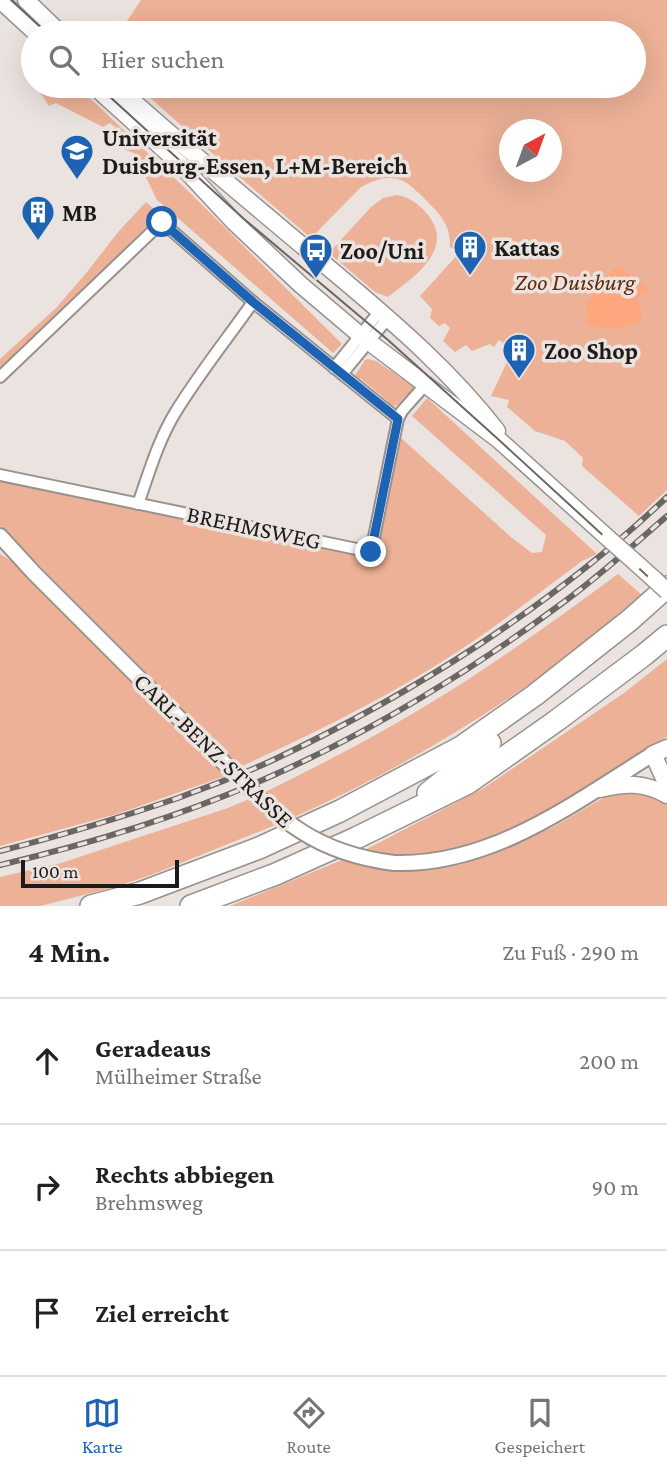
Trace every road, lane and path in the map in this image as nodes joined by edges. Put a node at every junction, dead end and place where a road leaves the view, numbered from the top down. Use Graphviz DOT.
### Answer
graph roads {
  1 [pos="0,0"];
  2 [pos="26,0"];
  3 [pos="23,21"];
  4 [pos="48,21"];
  5 [pos="107,98"];
  6 [pos="129,98"];
  7 [pos="253,302"];
  8 [pos="384,314"];
  9 [pos="365,339"];
  10 [pos="338,371"];
  11 [pos="0,377"];
  12 [pos="426,384"];
  13 [pos="398,419"];
  14 [pos="518,455"];
  15 [pos="0,475"];
  16 [pos="138,504"];
  17 [pos="0,536"];
  18 [pos="0,549"];
  19 [pos="34,573"];
  20 [pos="663,586"];
  21 [pos="667,603"];
  22 [pos="667,636"];
  23 [pos="663,751"];
  24 [pos="667,785"];
  25 [pos="600,789"];
  26 [pos="667,795"];
  27 [pos="399,817"];
  28 [pos="90,906"];
  29 [pos="191,906"];
  1 -- 3 [label="main road"];
  2 -- 4 [label="main road"];
  5 -- 9 [label="main road"];
  6 -- 8 [label="main road"];
  7 -- 10 [label="street"];
  7 -- 11 [label="street"];
  7 -- 16 [label="street"];
  8 -- 9 [label="street"];
  8 -- 14 [label="main road"];
  9 -- 10 [label="street"];
  9 -- 12 [label="main road"];
  10 -- 13 [label="street"];
  12 -- 13 [label="street, BREHMSWEG"];
  12 -- 14 [label="main road"];
  13 -- 16 [label="street, BREHMSWEG"];
  14 -- 20 [label="main road, bridge"];
  15 -- 16 [label="street, BREHMSWEG"];
  17 -- 19 [label="street, CARL-BENZ-STRASSE"];
  18 -- 19 [label="street, CARL-BENZ-STRASSE"];
  19 -- 25 [label="street, CARL-BENZ-STRASSE, bridge"];
  20 -- 28 [label="highway"];
  21 -- 27 [label="highway"];
  22 -- 27 [label="highway"];
  23 -- 24 [label="main road, CARL-BENZ-STRASSE"];
  23 -- 25 [label="street, CARL-BENZ-STRASSE"];
  25 -- 26 [label="main road"];
  27 -- 29 [label="highway"];
}
